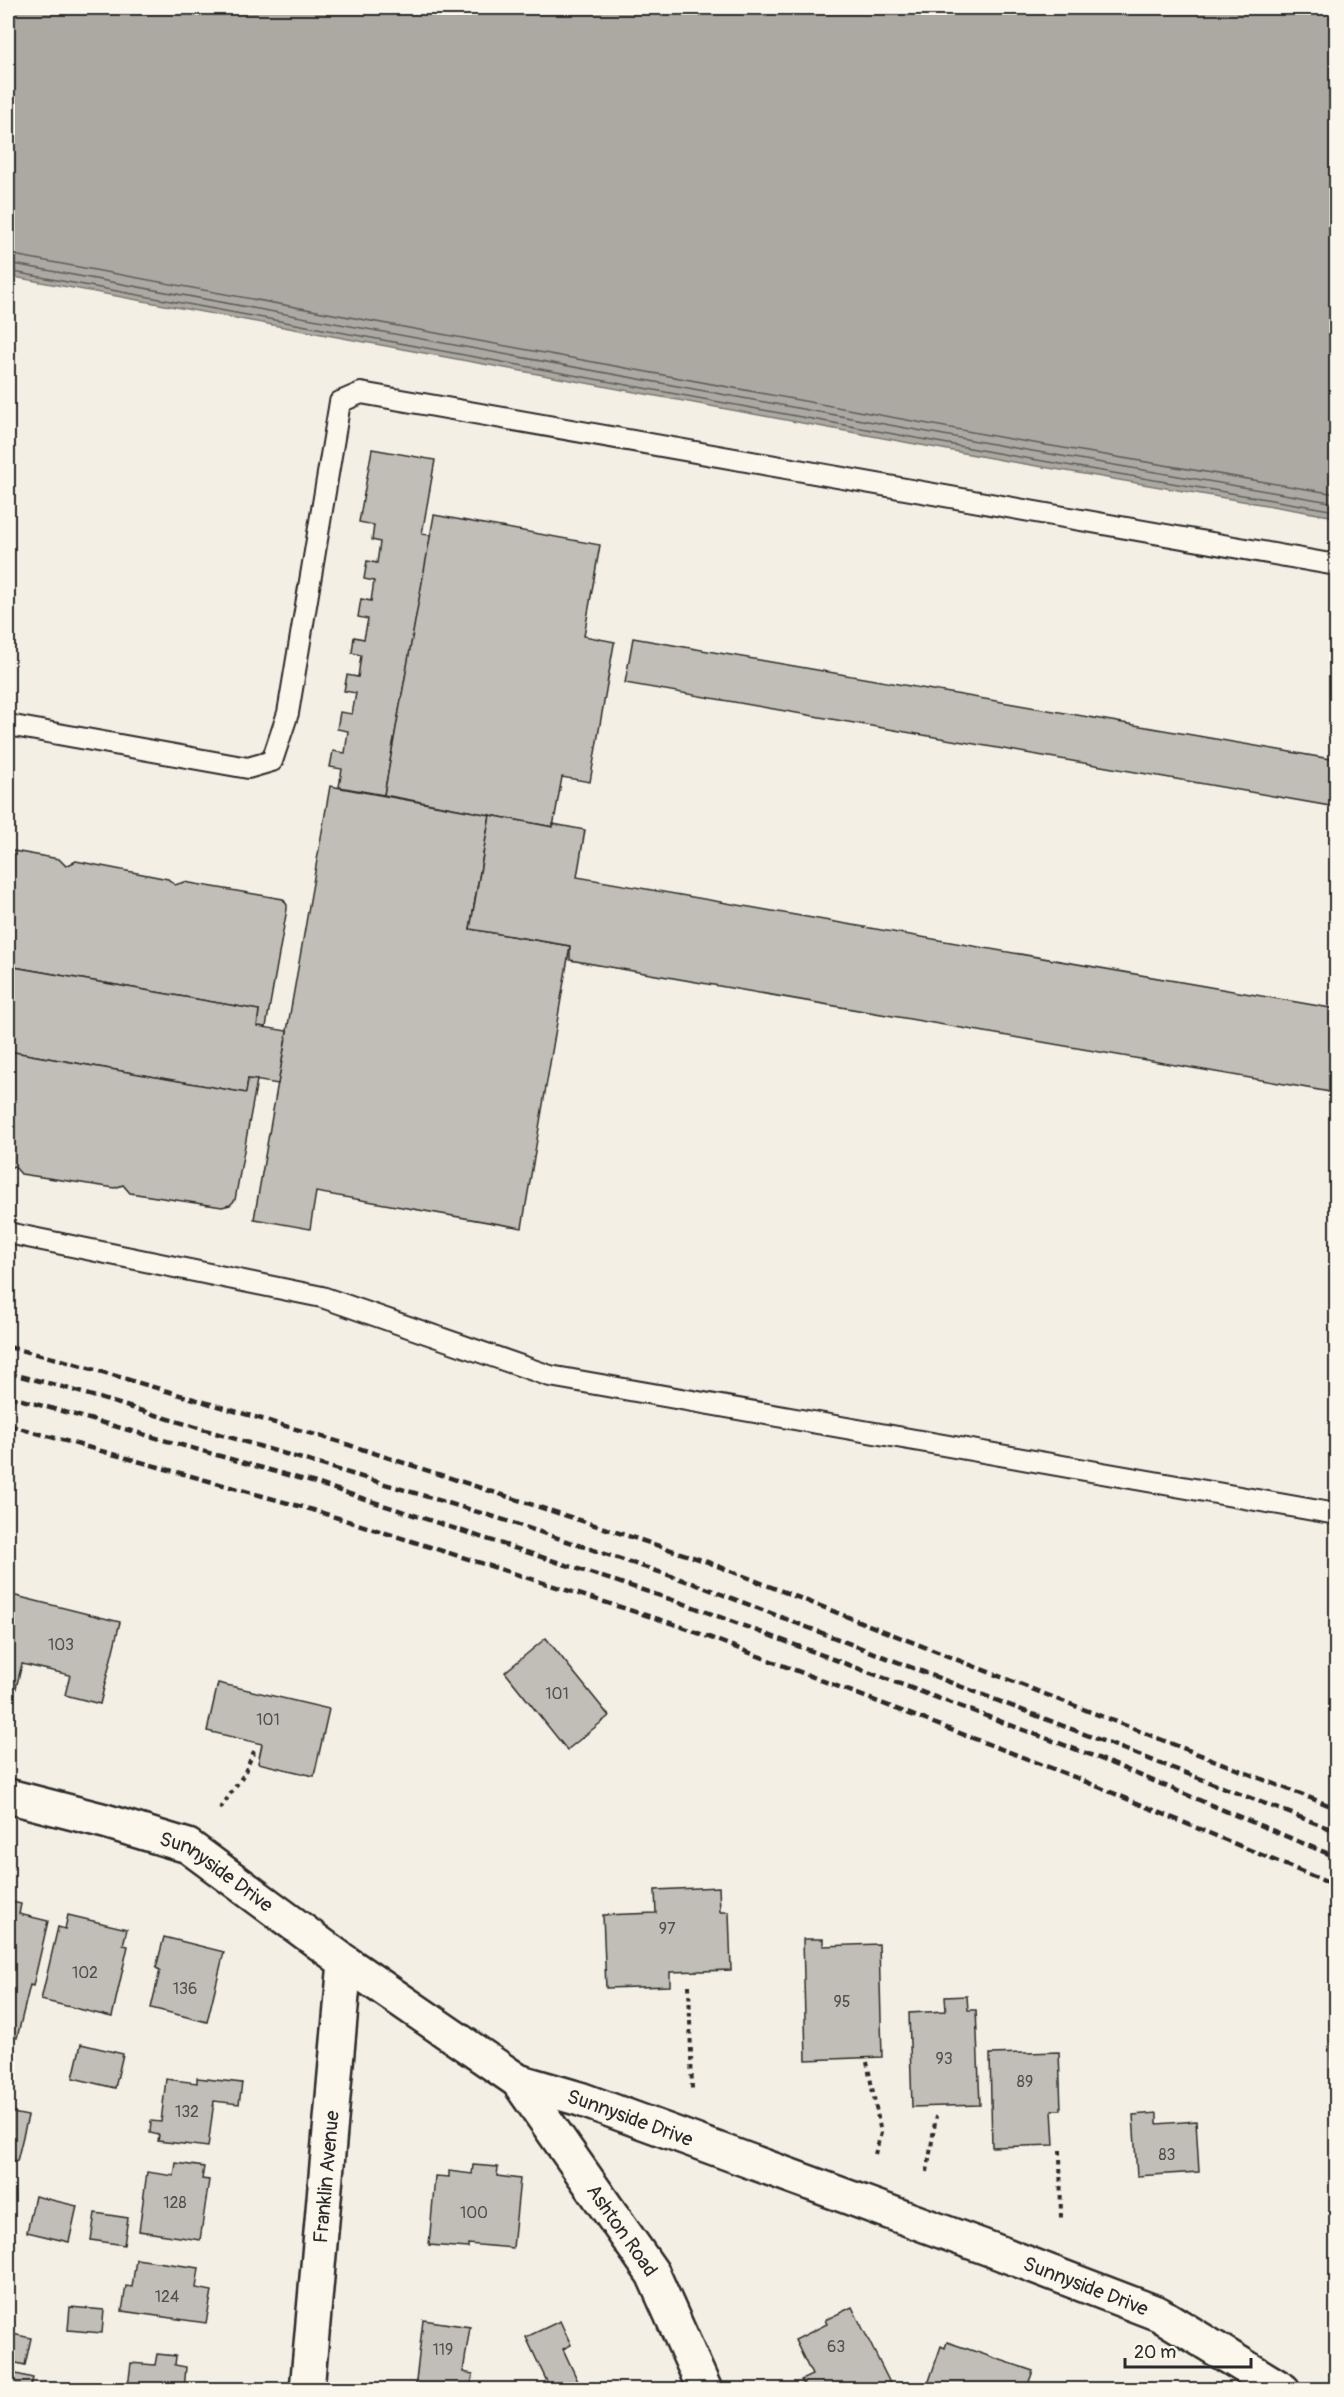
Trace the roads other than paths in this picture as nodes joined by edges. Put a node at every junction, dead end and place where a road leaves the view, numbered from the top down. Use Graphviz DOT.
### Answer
graph roads {
  1 [pos="1336,565"];
  2 [pos="8,725"];
  3 [pos="8,1233"];
  4 [pos="1336,1514"];
  5 [pos="8,1796"];
  6 [pos="345,1962"];
  7 [pos="518,2081"];
  8 [pos="307,2390"];
  9 [pos="705,2390"];
  10 [pos="1283,2390"];
  1 -- 2 [label="lane"];
  3 -- 4 [label="lane"];
  5 -- 6 [label="street, Sunnyside Drive"];
  6 -- 7 [label="street, Sunnyside Drive"];
  6 -- 8 [label="street, Franklin Avenue"];
  7 -- 9 [label="street, Ashton Road"];
  7 -- 10 [label="street, Sunnyside Drive"];
}
